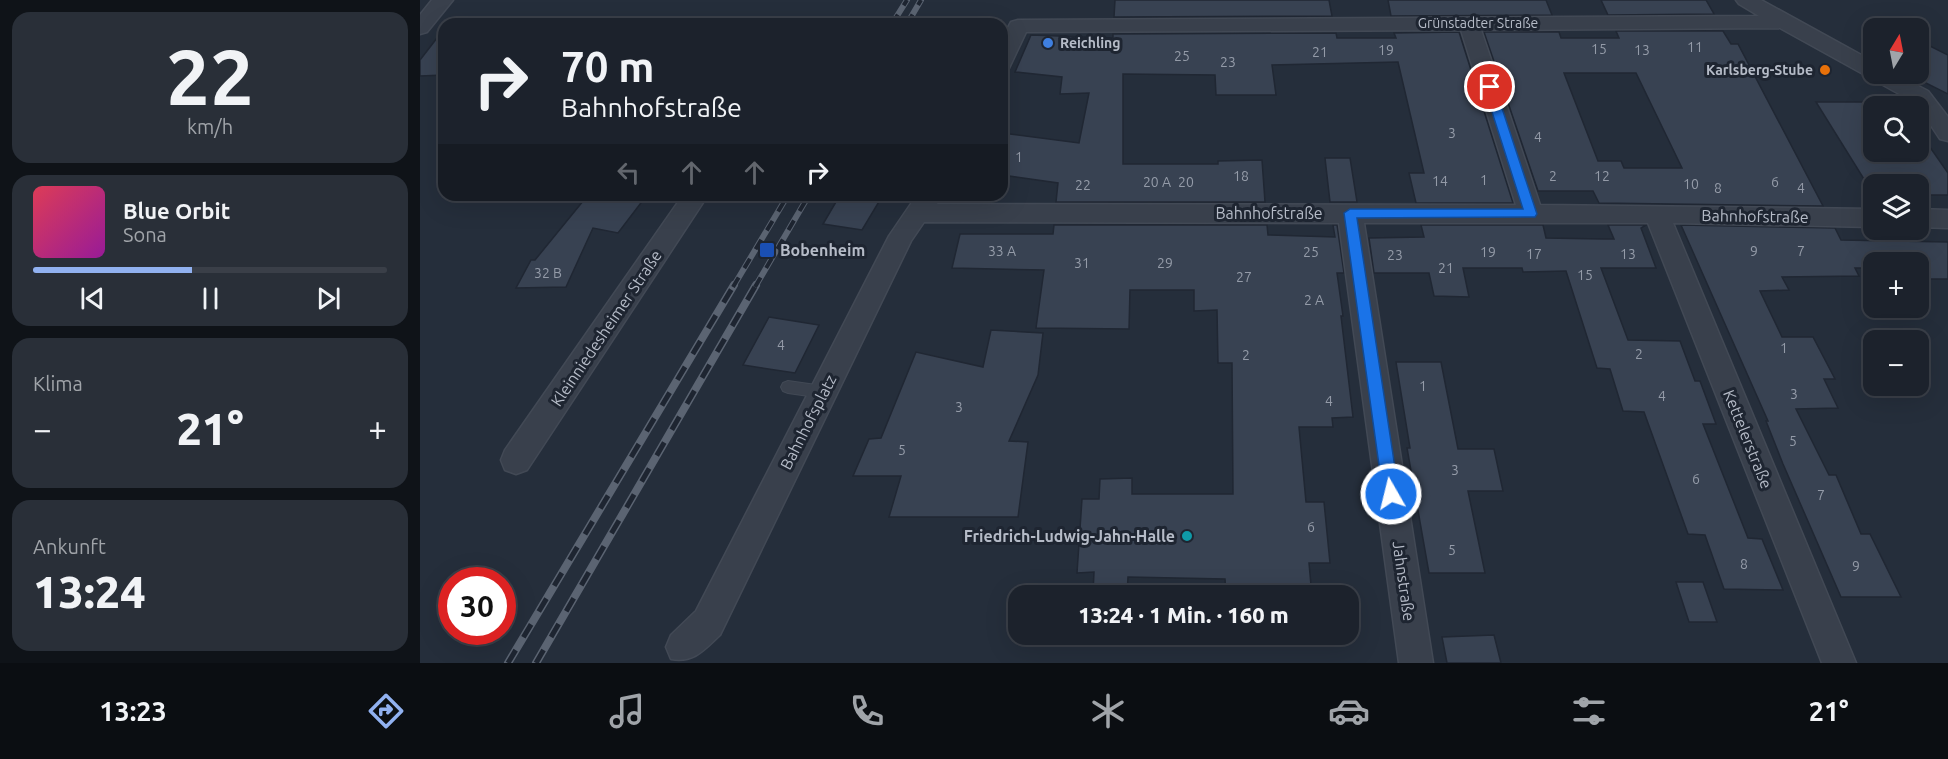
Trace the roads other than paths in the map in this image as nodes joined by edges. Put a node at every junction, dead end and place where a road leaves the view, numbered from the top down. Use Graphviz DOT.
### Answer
graph roads {
  1 [pos="443,0"];
  2 [pos="1746,0"];
  3 [pos="1784,22"];
  4 [pos="1469,23"];
  5 [pos="420,29"];
  6 [pos="438,29"];
  7 [pos="1008,49"];
  8 [pos="1863,65"];
  9 [pos="1898,84"];
  10 [pos="1948,133"];
  11 [pos="692,201"];
  12 [pos="924,204"];
  13 [pos="1350,213"];
  14 [pos="1531,214"];
  15 [pos="1658,214"];
  16 [pos="1863,218"];
  17 [pos="1929,218"];
  18 [pos="1948,219"];
  19 [pos="788,387"];
  20 [pos="823,392"];
  21 [pos="516,460"];
  22 [pos="683,647"];
  23 [pos="1416,663"];
  24 [pos="1839,663"];
  1 -- 5 [label="street"];
  2 -- 3 [label="street"];
  3 -- 4 [label="street, Grünstadter Straße"];
  3 -- 8 [label="street, Grünstadter Straße"];
  4 -- 7 [label="street, Grünstadter Straße"];
  4 -- 14 [label="street"];
  5 -- 6 [label="street"];
  9 -- 10 [label="street"];
  11 -- 21 [label="street, Kleinniedesheimer Straße"];
  12 -- 13 [label="street, Bahnhofstraße"];
  12 -- 20 [label="street, Bahnhofsplatz"];
  13 -- 14 [label="street, Bahnhofstraße"];
  13 -- 23 [label="street, Jahnstraße"];
  14 -- 15 [label="street, Bahnhofstraße"];
  15 -- 16 [label="street, Bahnhofstraße"];
  15 -- 24 [label="street, Kettelerstraße"];
  17 -- 18 [label="street"];
  19 -- 20 [label="lane"];
  20 -- 22 [label="street, Bahnhofsplatz"];
}
